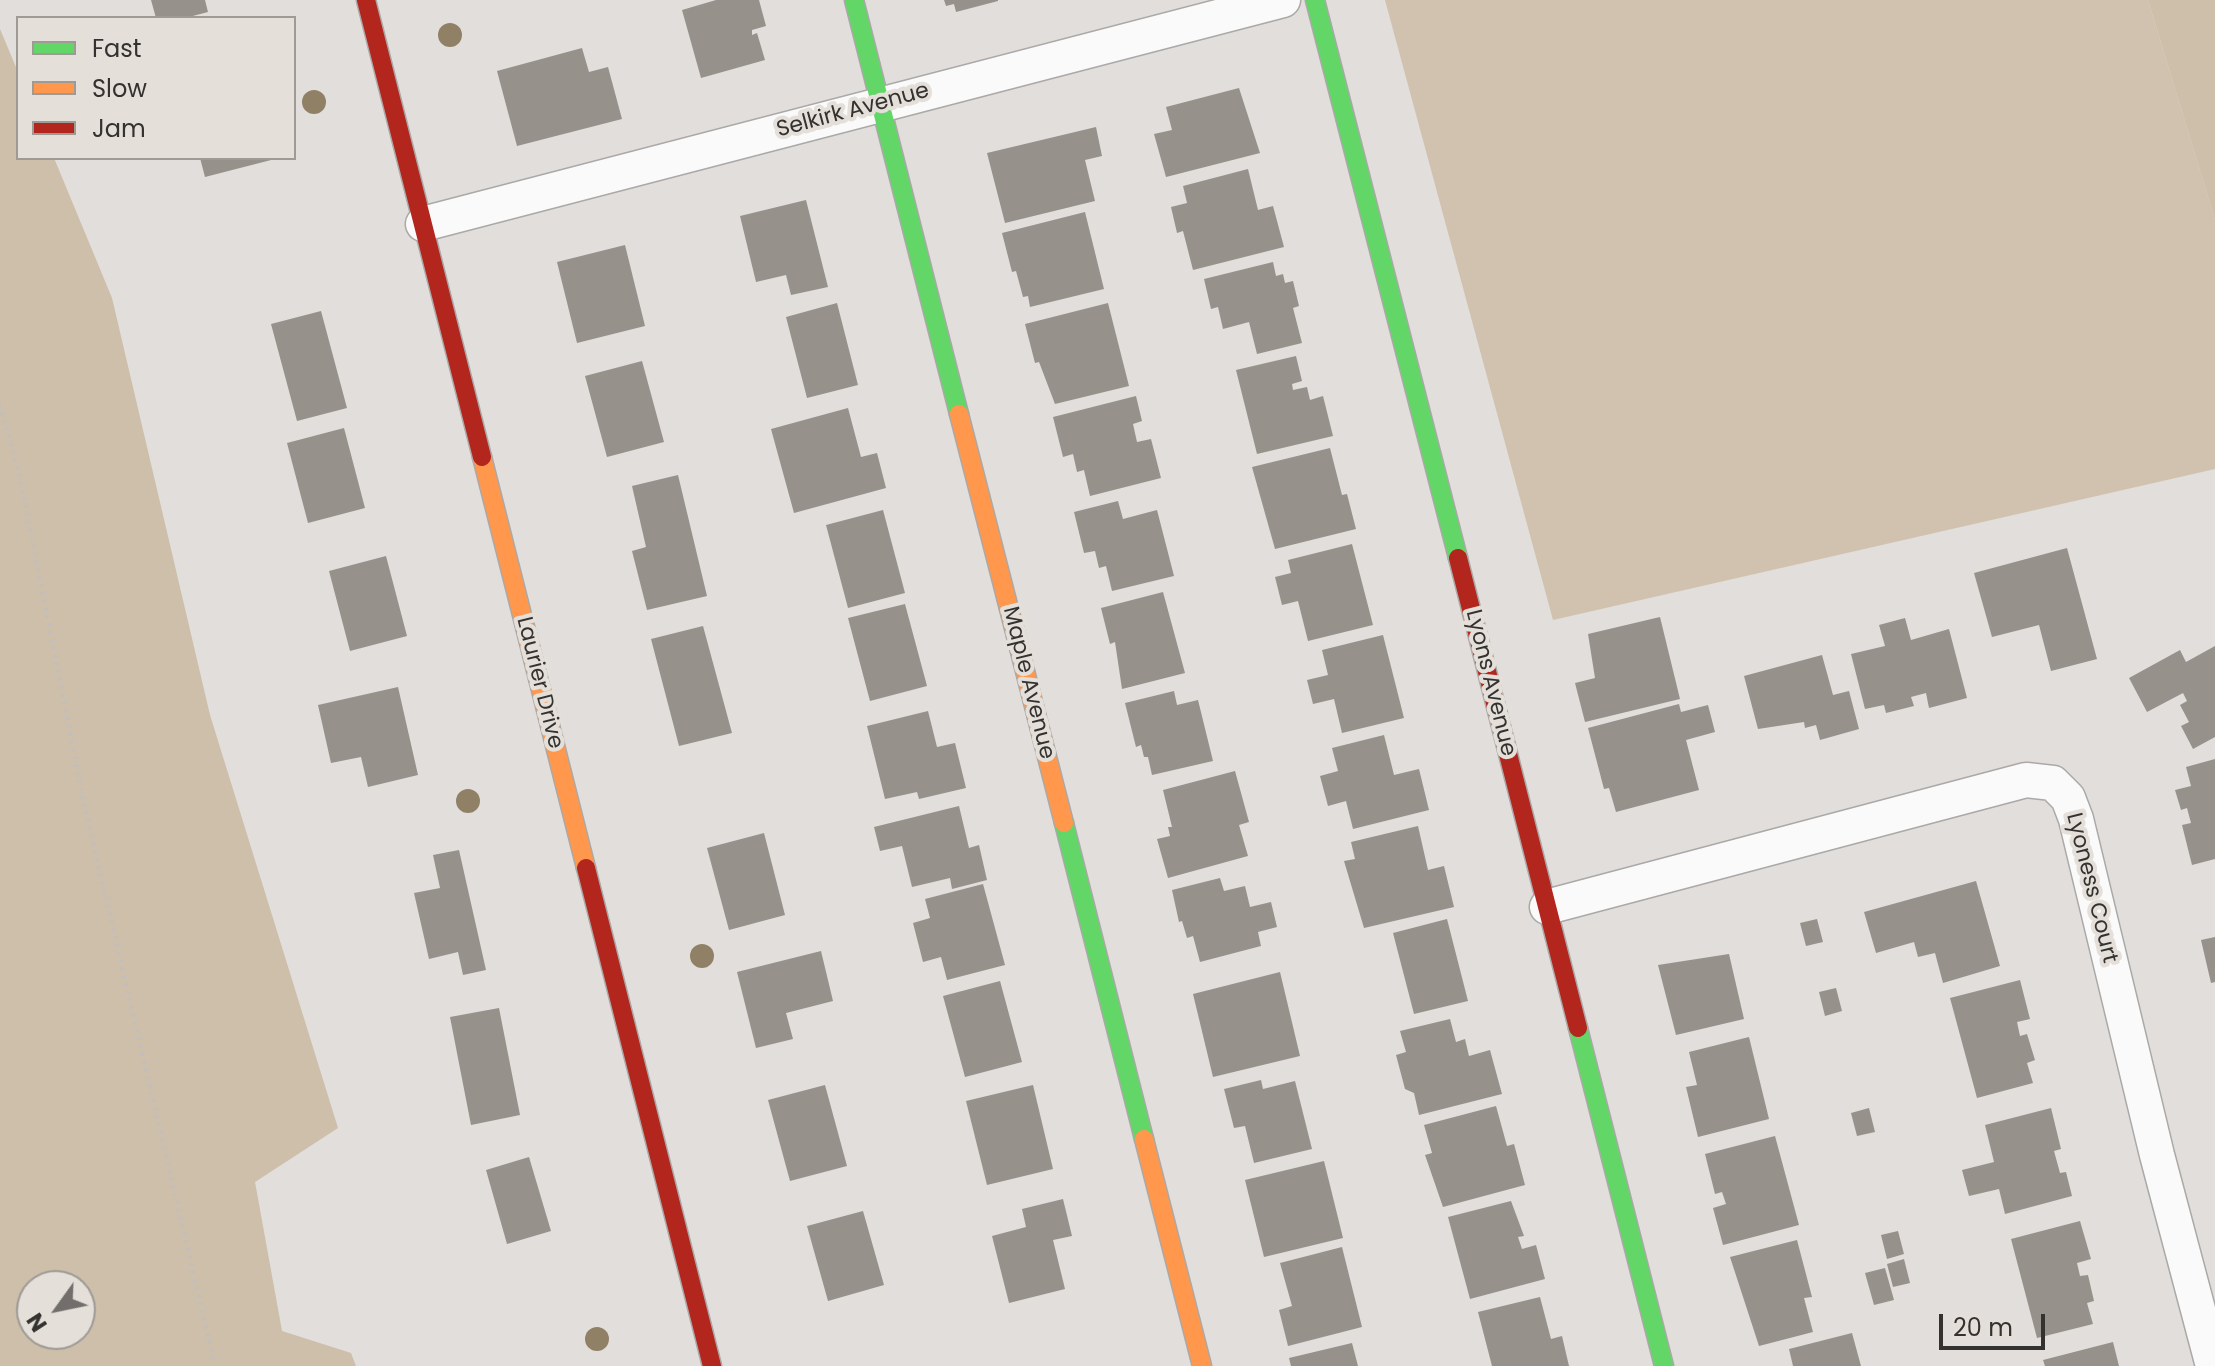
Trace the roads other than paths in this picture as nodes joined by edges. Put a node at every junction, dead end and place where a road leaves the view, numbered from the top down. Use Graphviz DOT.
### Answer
graph roads {
  1 [pos="366,0"];
  2 [pos="854,0"];
  3 [pos="1283,0"];
  4 [pos="1315,0"];
  5 [pos="880,103"];
  6 [pos="423,224"];
  7 [pos="1547,907"];
  8 [pos="712,1366"];
  9 [pos="1202,1366"];
  10 [pos="1664,1366"];
  11 [pos="2213,1366"];
  1 -- 6 [label="street, Laurier Drive"];
  2 -- 5 [label="street, Maple Avenue"];
  3 -- 5 [label="street, Selkirk Avenue"];
  4 -- 7 [label="street, Lyons Avenue"];
  5 -- 6 [label="street, Selkirk Avenue"];
  5 -- 9 [label="street, Maple Avenue"];
  6 -- 8 [label="street, Laurier Drive"];
  7 -- 10 [label="street, Lyons Avenue"];
  7 -- 11 [label="street, Lyoness Court"];
}
